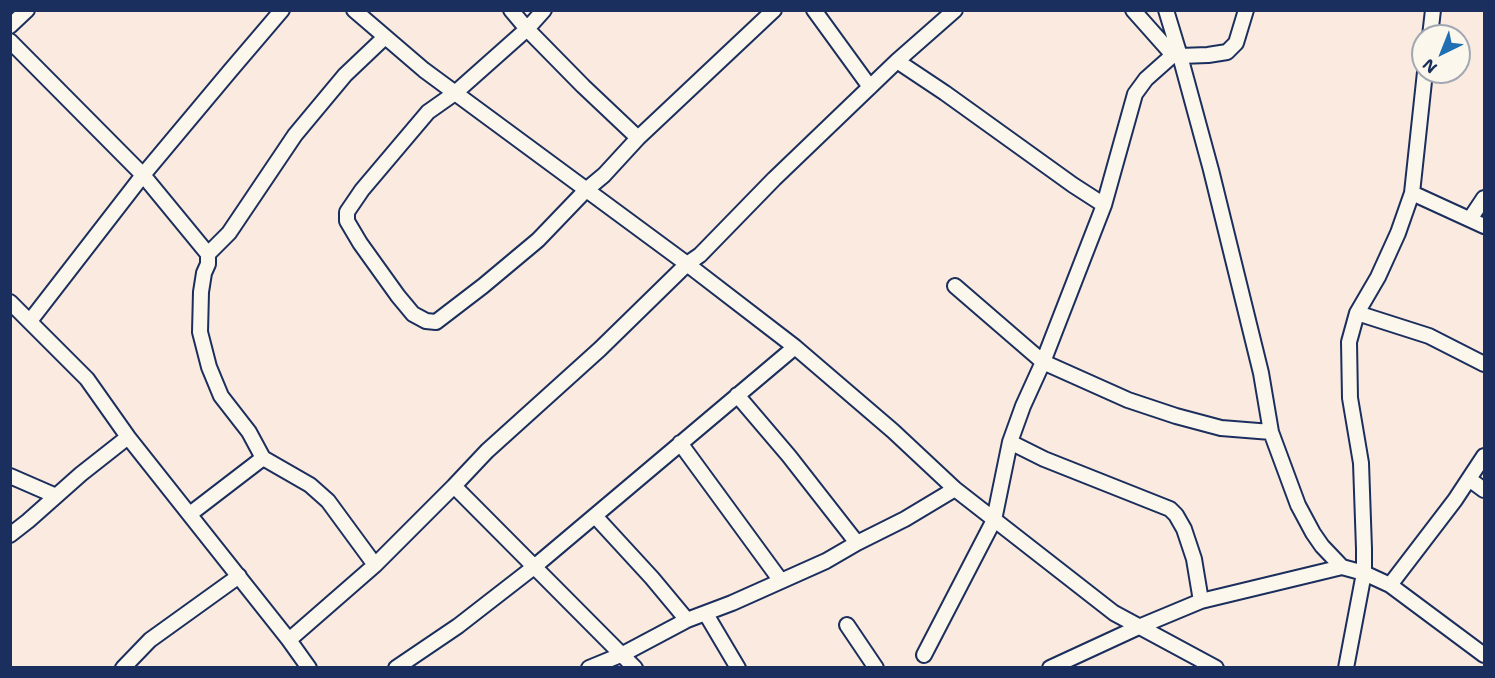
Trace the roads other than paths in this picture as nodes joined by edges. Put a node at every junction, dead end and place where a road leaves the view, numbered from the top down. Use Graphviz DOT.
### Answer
graph roads {
  1 [pos="27,10"];
  2 [pos="282,10"];
  3 [pos="354,10"];
  4 [pos="511,10"];
  5 [pos="544,10"];
  6 [pos="774,10"];
  7 [pos="814,10"];
  8 [pos="955,10"];
  9 [pos="1132,10"];
  10 [pos="1166,10"];
  11 [pos="1246,10"];
  12 [pos="10,26"];
  13 [pos="527,29"];
  14 [pos="385,37"];
  15 [pos="10,41"];
  16 [pos="1177,55"];
  17 [pos="897,61"];
  18 [pos="1424,84"];
  19 [pos="870,87"];
  20 [pos="455,93"];
  21 [pos="638,138"];
  22 [pos="143,175"];
  23 [pos="586,190"];
  24 [pos="1412,193"];
  25 [pos="1485,198"];
  26 [pos="1104,205"];
  27 [pos="1470,219"];
  28 [pos="1485,226"];
  29 [pos="208,255"];
  30 [pos="687,264"];
  31 [pos="955,286"];
  32 [pos="10,302"];
  33 [pos="1357,313"];
  34 [pos="30,321"];
  35 [pos="795,347"];
  36 [pos="1043,362"];
  37 [pos="1485,364"];
  38 [pos="737,395"];
  39 [pos="1271,432"];
  40 [pos="128,437"];
  41 [pos="1010,442"];
  42 [pos="680,443"];
  43 [pos="1485,456"];
  44 [pos="263,458"];
  45 [pos="10,476"];
  46 [pos="1469,479"];
  47 [pos="454,486"];
  48 [pos="955,489"];
  49 [pos="1485,490"];
  50 [pos="56,496"];
  51 [pos="190,514"];
  52 [pos="595,516"];
  53 [pos="993,520"];
  54 [pos="10,535"];
  55 [pos="857,543"];
  56 [pos="375,565"];
  57 [pos="534,567"];
  58 [pos="1342,567"];
  59 [pos="1364,573"];
  60 [pos="239,576"];
  61 [pos="781,581"];
  62 [pos="1390,585"];
  63 [pos="1201,602"];
  64 [pos="706,614"];
  65 [pos="687,620"];
  66 [pos="847,625"];
  67 [pos="1141,626"];
  68 [pos="290,640"];
  69 [pos="623,654"];
  70 [pos="924,655"];
  71 [pos="1485,656"];
  72 [pos="123,668"];
  73 [pos="309,668"];
  74 [pos="396,668"];
  75 [pos="589,668"];
  76 [pos="635,668"];
  77 [pos="738,668"];
  78 [pos="876,668"];
  79 [pos="1050,668"];
  80 [pos="1216,668"];
  81 [pos="1346,668"];
  1 -- 12 [label="street"];
  2 -- 22 [label="street"];
  3 -- 14 [label="street"];
  4 -- 13 [label="street"];
  5 -- 13 [label="street"];
  6 -- 21 [label="street"];
  7 -- 19 [label="street"];
  8 -- 17 [label="street"];
  9 -- 16 [label="street"];
  10 -- 16 [label="street"];
  11 -- 16 [label="street"];
  13 -- 20 [label="street"];
  13 -- 21 [label="street"];
  14 -- 20 [label="street"];
  14 -- 29 [label="street"];
  15 -- 22 [label="street"];
  16 -- 26 [label="street"];
  16 -- 39 [label="street"];
  17 -- 19 [label="street"];
  17 -- 26 [label="street"];
  18 -- 24 [label="street"];
  19 -- 30 [label="street"];
  20 -- 23 [label="street"];
  20 -- 23 [label="street"];
  21 -- 23 [label="street"];
  22 -- 29 [label="street"];
  22 -- 34 [label="street"];
  23 -- 30 [label="street"];
  24 -- 27 [label="street"];
  24 -- 33 [label="street"];
  25 -- 27 [label="street"];
  26 -- 36 [label="street"];
  27 -- 28 [label="street"];
  29 -- 44 [label="street"];
  30 -- 35 [label="street"];
  30 -- 47 [label="street"];
  31 -- 36 [label="street"];
  32 -- 34 [label="street"];
  33 -- 37 [label="street"];
  33 -- 59 [label="street"];
  34 -- 40 [label="street"];
  35 -- 38 [label="street"];
  35 -- 48 [label="street"];
  36 -- 39 [label="street"];
  36 -- 41 [label="street"];
  38 -- 42 [label="street"];
  38 -- 55 [label="street"];
  39 -- 58 [label="street"];
  40 -- 50 [label="street"];
  40 -- 51 [label="street"];
  41 -- 53 [label="street"];
  41 -- 63 [label="street"];
  42 -- 52 [label="street"];
  42 -- 61 [label="street"];
  43 -- 46 [label="street"];
  44 -- 51 [label="street"];
  44 -- 56 [label="street"];
  45 -- 50 [label="street"];
  46 -- 49 [label="street"];
  46 -- 62 [label="street"];
  47 -- 56 [label="street"];
  47 -- 57 [label="street"];
  48 -- 53 [label="street"];
  48 -- 55 [label="street"];
  50 -- 54 [label="street"];
  51 -- 60 [label="street"];
  52 -- 57 [label="street"];
  52 -- 65 [label="street"];
  53 -- 67 [label="street"];
  53 -- 70 [label="street"];
  55 -- 61 [label="street"];
  56 -- 68 [label="street"];
  57 -- 69 [label="street"];
  57 -- 74 [label="street"];
  58 -- 59 [label="street"];
  58 -- 63 [label="street"];
  59 -- 62 [label="street"];
  59 -- 81 [label="street"];
  60 -- 68 [label="street"];
  60 -- 72 [label="street"];
  61 -- 64 [label="street"];
  62 -- 71 [label="street"];
  63 -- 67 [label="street"];
  64 -- 65 [label="street"];
  64 -- 77 [label="street"];
  65 -- 69 [label="street"];
  66 -- 78 [label="street"];
  67 -- 79 [label="street"];
  67 -- 80 [label="street"];
  68 -- 73 [label="street"];
  69 -- 75 [label="street"];
  69 -- 76 [label="street"];
}
